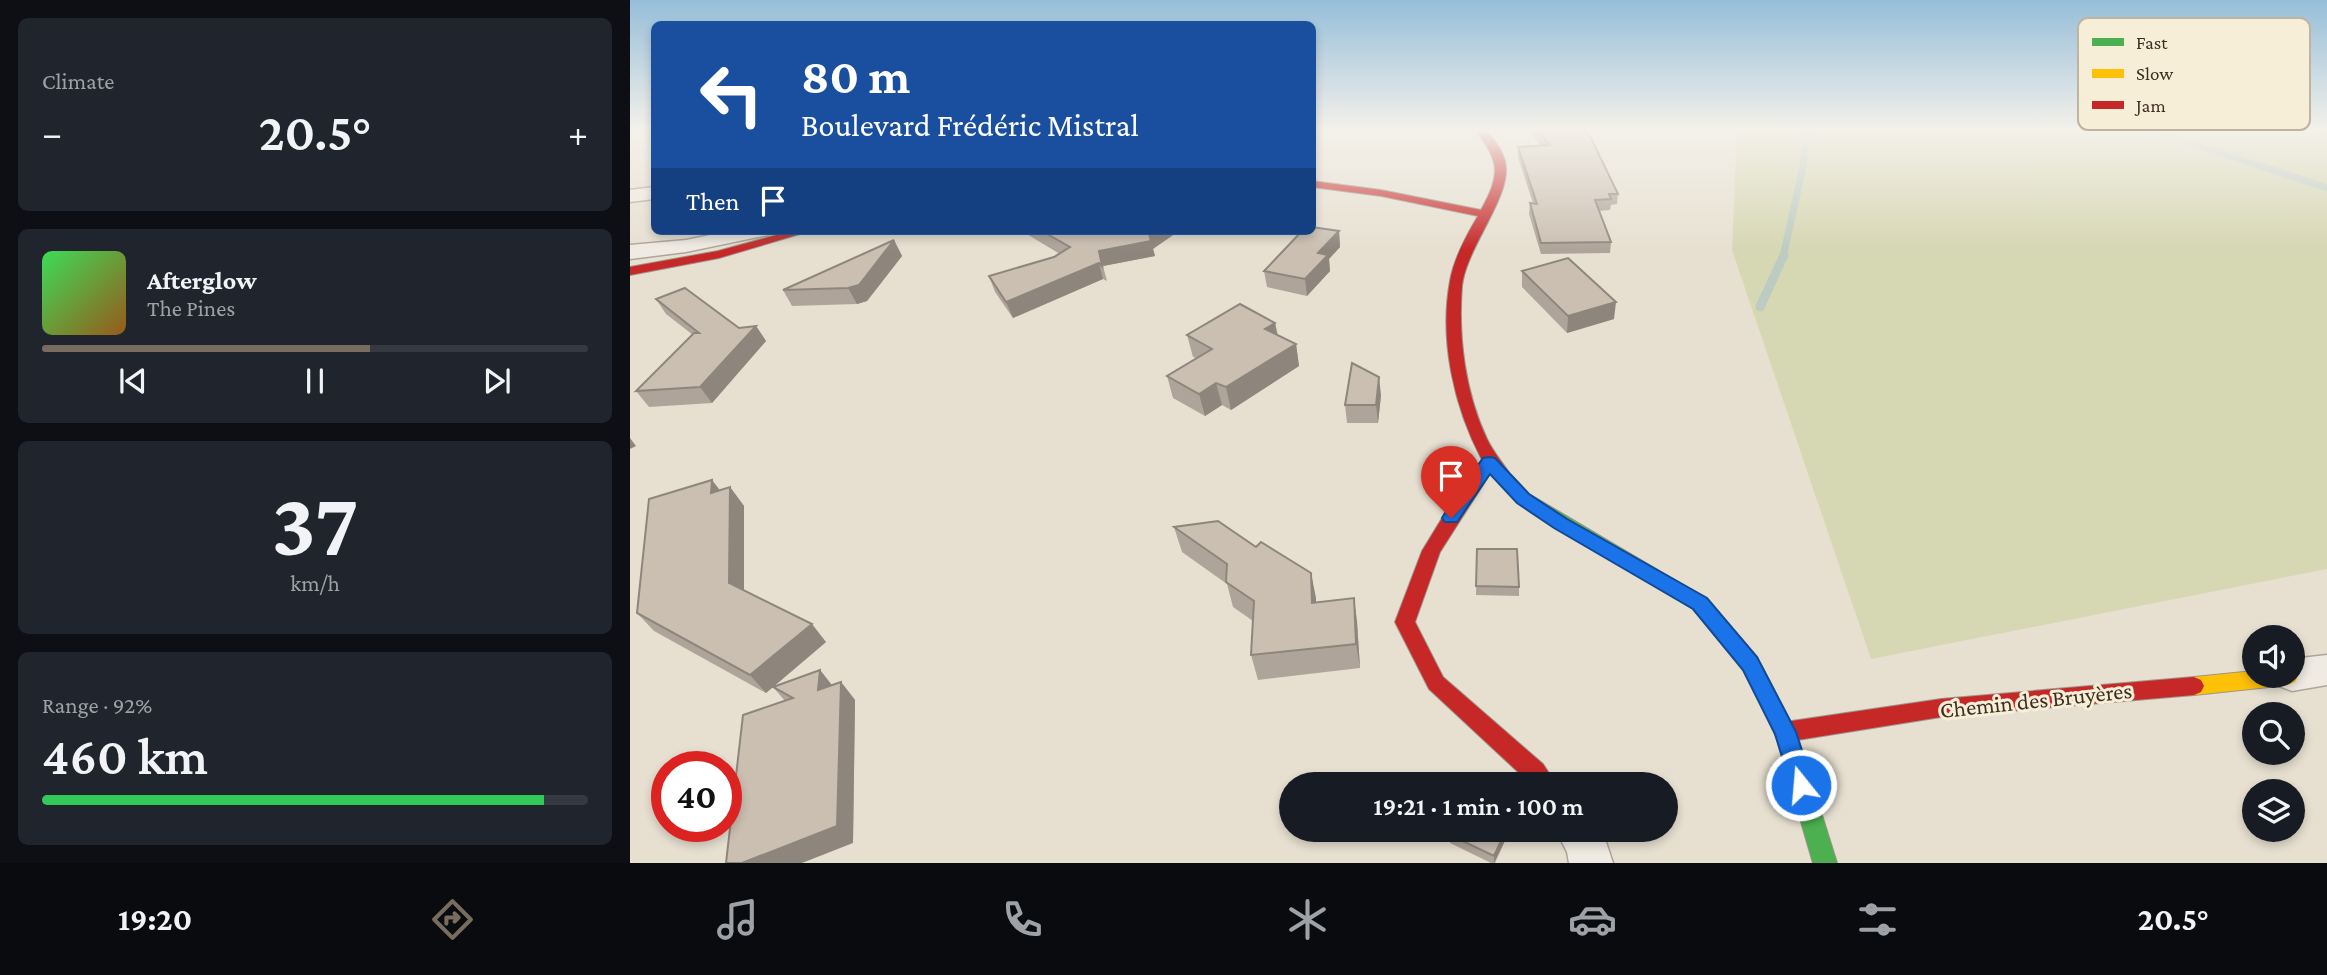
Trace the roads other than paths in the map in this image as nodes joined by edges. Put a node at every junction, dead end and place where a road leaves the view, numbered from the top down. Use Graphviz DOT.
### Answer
graph roads {
  1 [pos="1501,169"];
  2 [pos="1316,185"];
  3 [pos="651,193"];
  4 [pos="630,196"];
  5 [pos="1483,214"];
  6 [pos="741,235"];
  7 [pos="789,235"];
  8 [pos="630,252"];
  9 [pos="630,271"];
  10 [pos="1489,462"];
  11 [pos="2327,670"];
  12 [pos="2305,673"];
  13 [pos="2242,683"];
  14 [pos="1785,732"];
  15 [pos="1536,772"];
  16 [pos="1586,842"];
  17 [pos="1591,863"];
  18 [pos="1825,863"];
  1 -- 5 [label="street"];
  2 -- 5 [label="street"];
  3 -- 4 [label="street"];
  5 -- 10 [label="street"];
  6 -- 8 [label="street"];
  7 -- 9 [label="street"];
  10 -- 14 [label="street"];
  10 -- 15 [label="street"];
  11 -- 12 [label="street, Chemin des Bruyères"];
  13 -- 14 [label="street, Chemin des Bruyères"];
  14 -- 18 [label="street"];
  16 -- 17 [label="street"];
}
